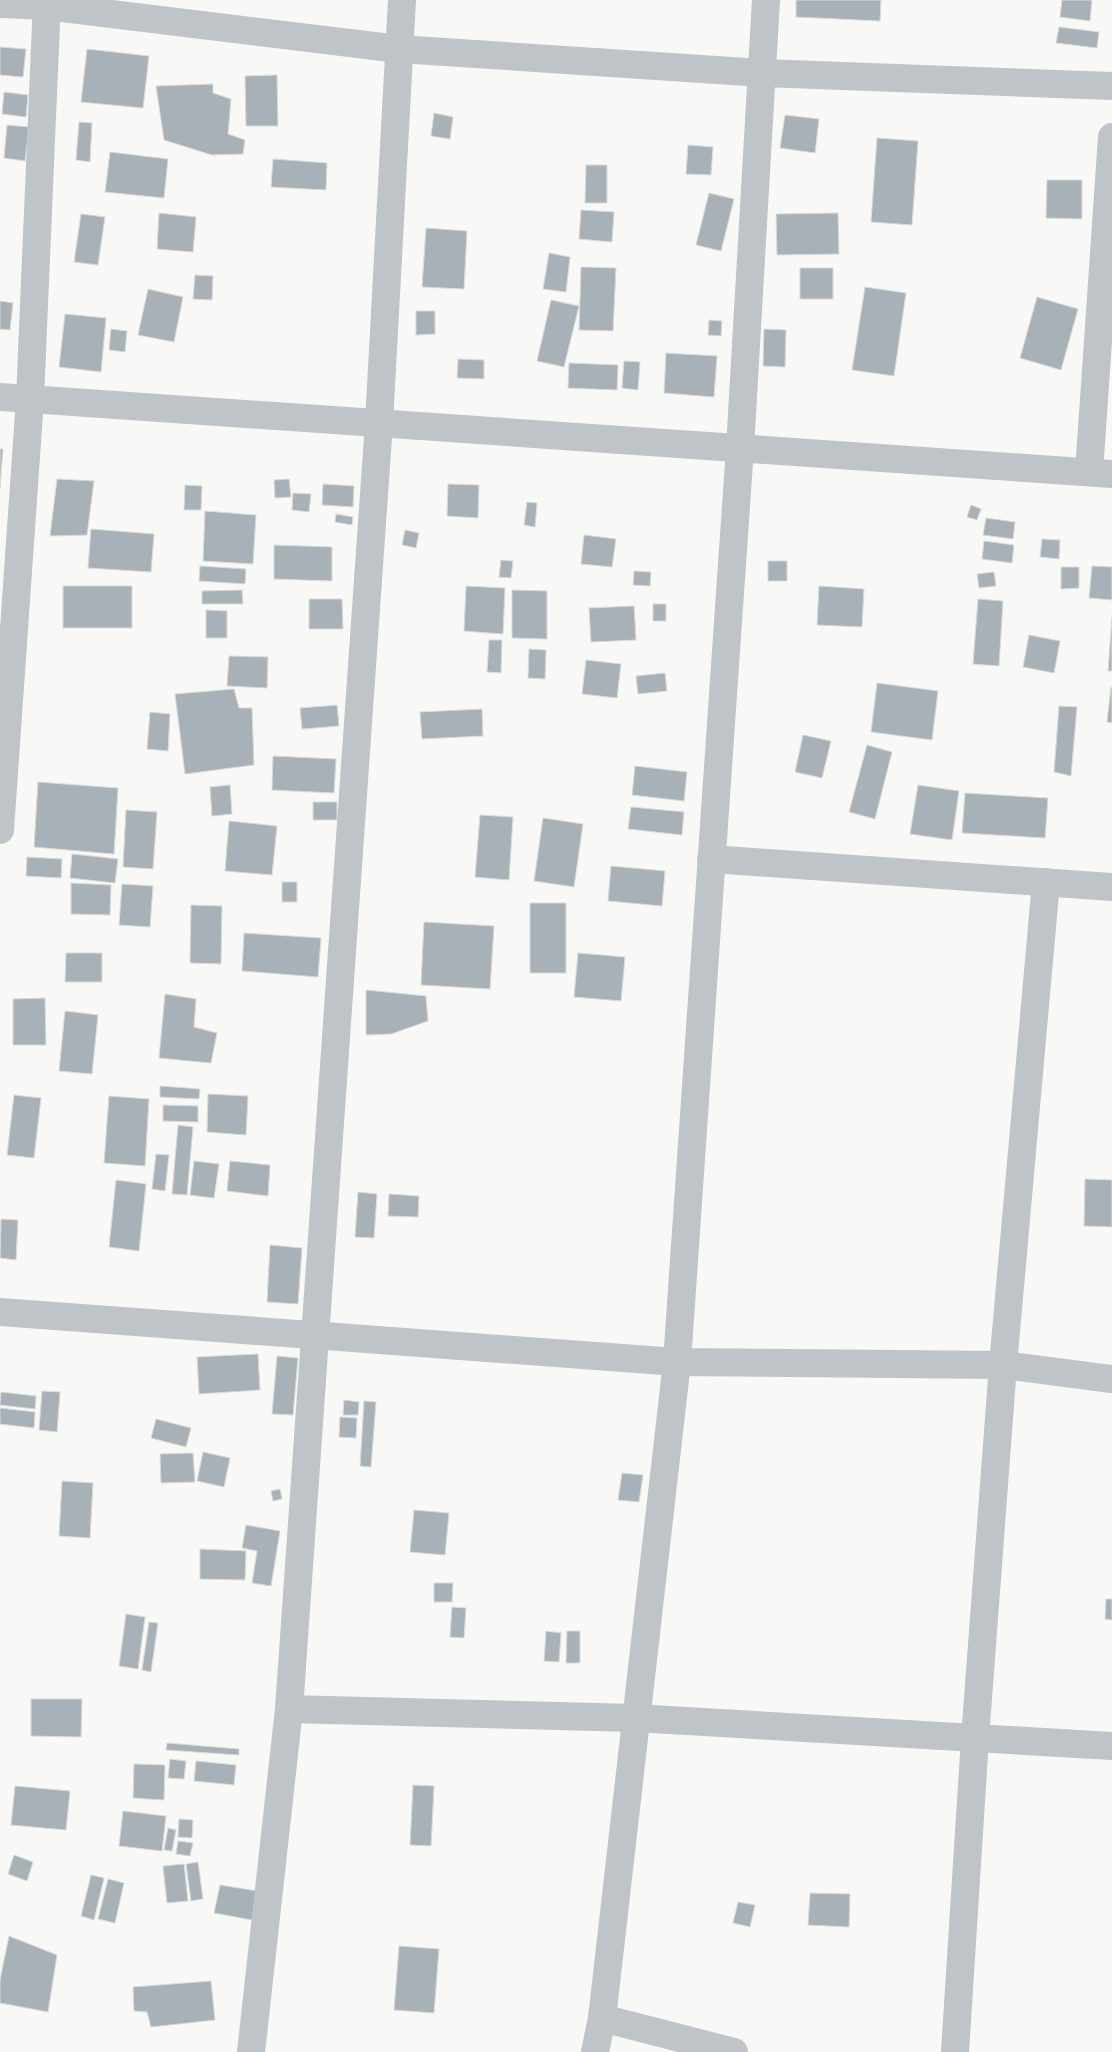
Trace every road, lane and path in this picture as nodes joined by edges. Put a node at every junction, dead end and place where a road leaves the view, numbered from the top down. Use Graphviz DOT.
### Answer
graph roads {
  1 [pos="402,0"];
  2 [pos="766,0"];
  3 [pos="47,3"];
  4 [pos="0,4"];
  5 [pos="399,49"];
  6 [pos="762,74"];
  7 [pos="1112,86"];
  8 [pos="1112,136"];
  9 [pos="0,396"];
  10 [pos="30,399"];
  11 [pos="379,423"];
  12 [pos="740,448"];
  13 [pos="1100,473"];
  14 [pos="0,830"];
  15 [pos="711,859"];
  16 [pos="1046,882"];
  17 [pos="1112,887"];
  18 [pos="0,1312"];
  19 [pos="314,1335"];
  20 [pos="677,1362"];
  21 [pos="1003,1366"];
  22 [pos="1112,1379"];
  23 [pos="289,1709"];
  24 [pos="634,1718"];
  25 [pos="975,1738"];
  26 [pos="1112,1746"];
  27 [pos="602,2018"];
  28 [pos="251,2052"];
  29 [pos="595,2052"];
  30 [pos="734,2052"];
  31 [pos="955,2052"];
  1 -- 5 [label="street"];
  2 -- 6 [label="street"];
  3 -- 4 [label="street"];
  3 -- 5 [label="street"];
  3 -- 10 [label="street"];
  5 -- 6 [label="street"];
  5 -- 11 [label="street"];
  6 -- 7 [label="street"];
  6 -- 12 [label="street"];
  8 -- 13 [label="street"];
  9 -- 10 [label="street"];
  10 -- 11 [label="street"];
  10 -- 14 [label="street"];
  11 -- 12 [label="street"];
  11 -- 19 [label="street"];
  12 -- 13 [label="street"];
  12 -- 15 [label="street"];
  15 -- 16 [label="street"];
  15 -- 20 [label="street"];
  16 -- 17 [label="street"];
  16 -- 21 [label="street"];
  18 -- 19 [label="street"];
  19 -- 20 [label="street"];
  19 -- 23 [label="street"];
  20 -- 21 [label="street"];
  20 -- 24 [label="street"];
  21 -- 22 [label="street"];
  21 -- 25 [label="street"];
  23 -- 24 [label="street"];
  23 -- 28 [label="street"];
  24 -- 25 [label="street"];
  24 -- 27 [label="street"];
  25 -- 26 [label="street"];
  25 -- 31 [label="street"];
  27 -- 29 [label="street"];
  27 -- 30 [label="street"];
}
